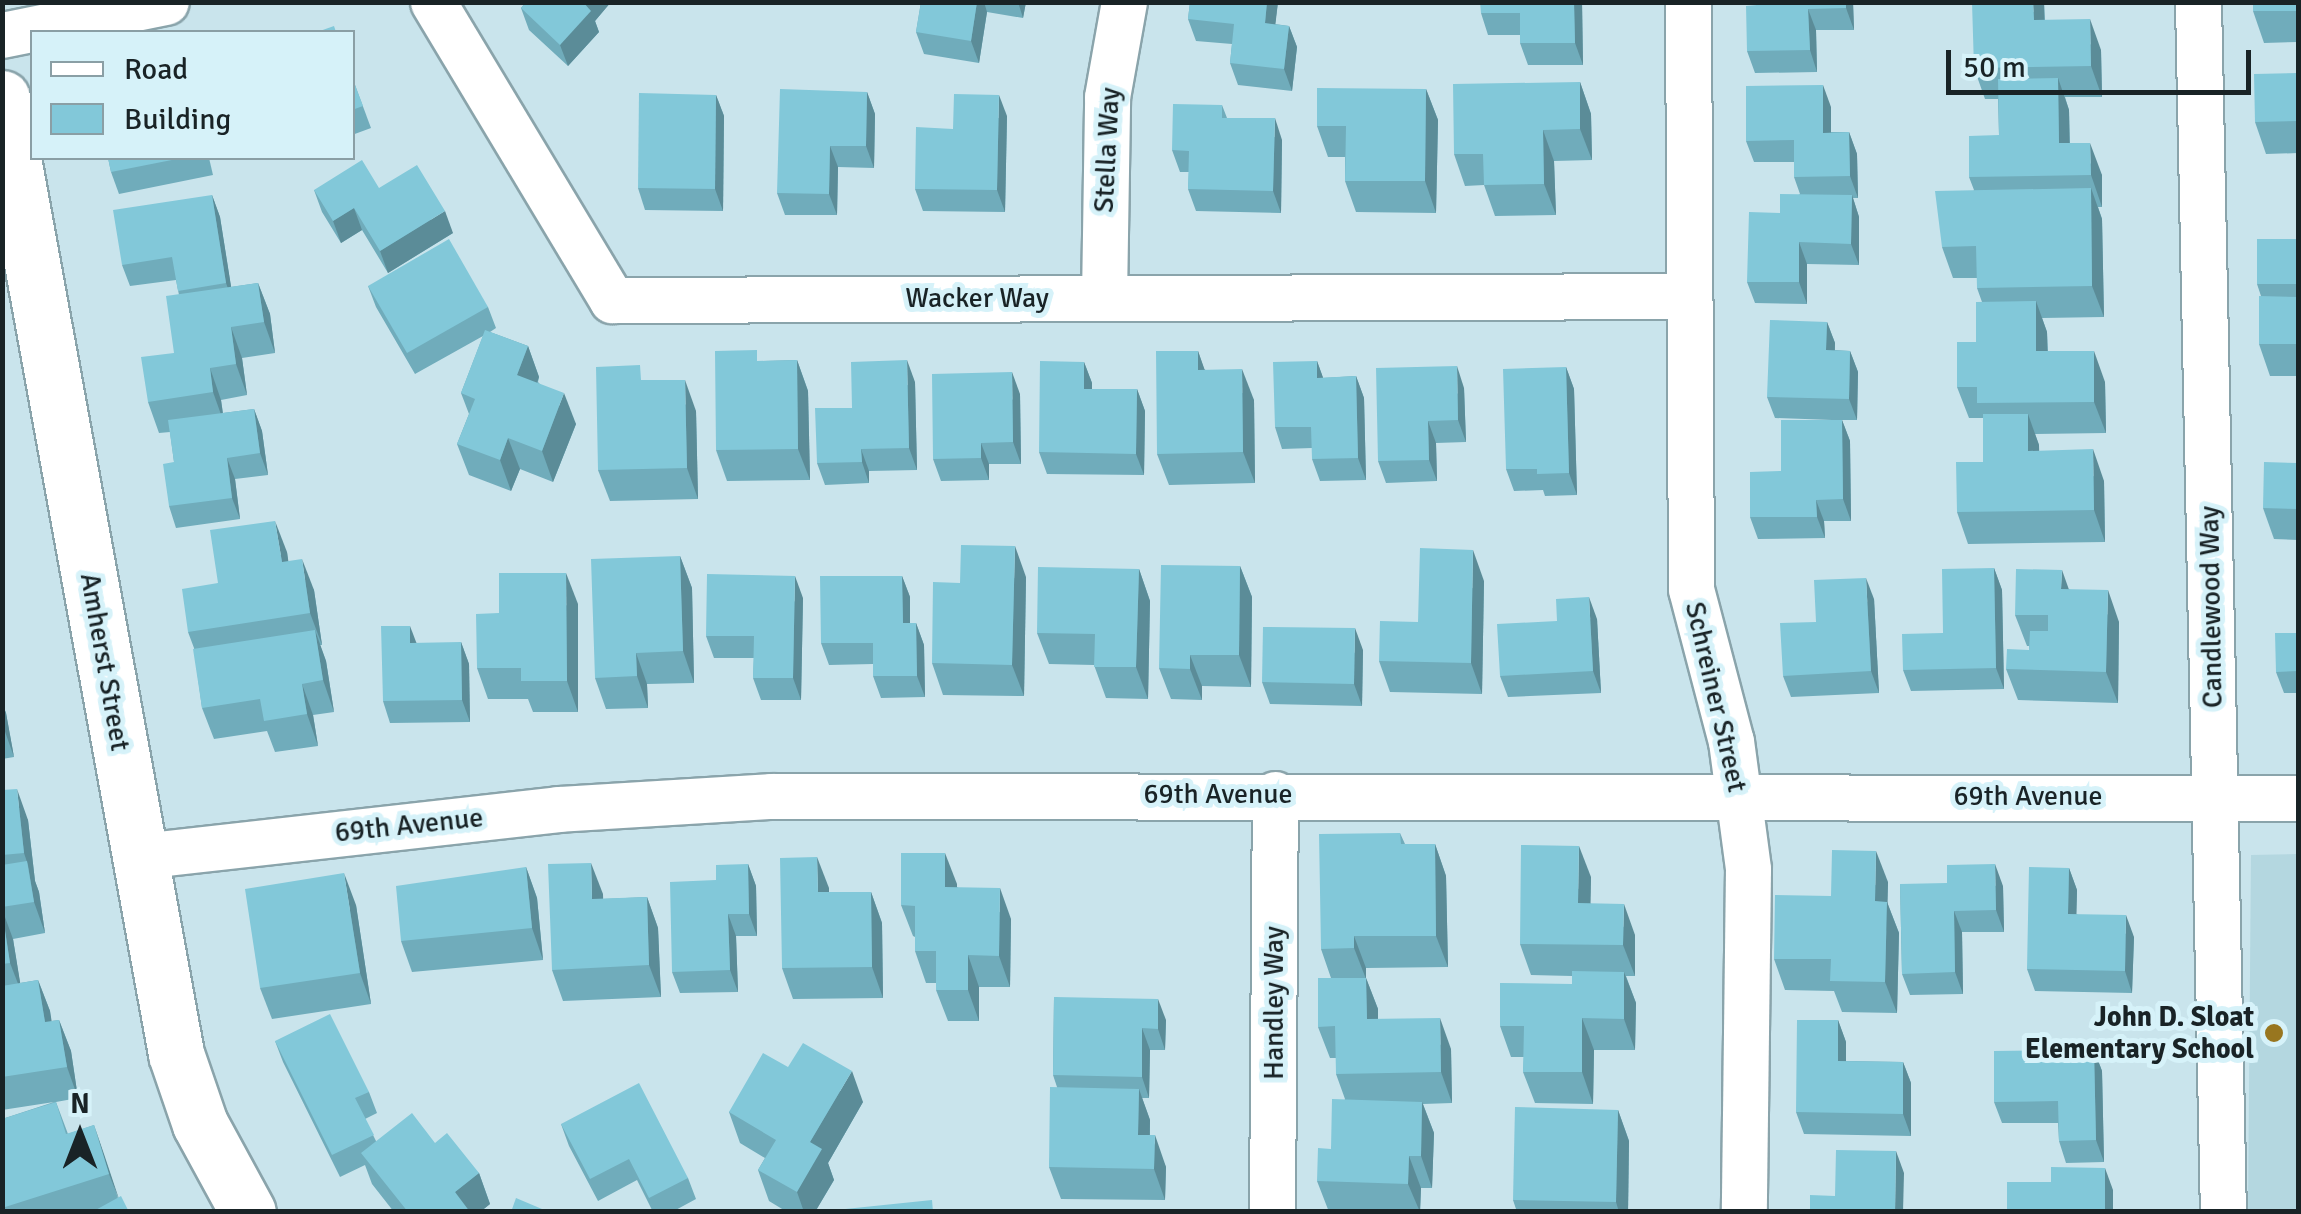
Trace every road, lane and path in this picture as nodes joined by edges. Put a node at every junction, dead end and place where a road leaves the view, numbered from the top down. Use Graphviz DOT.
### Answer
graph roads {
  1 [pos="166,2"];
  2 [pos="433,2"];
  3 [pos="1124,2"];
  4 [pos="1688,2"];
  5 [pos="2198,2"];
  6 [pos="2,35"];
  7 [pos="2,98"];
  8 [pos="1688,296"];
  9 [pos="1104,298"];
  10 [pos="1275,794"];
  11 [pos="1741,794"];
  12 [pos="2214,797"];
  13 [pos="2298,798"];
  14 [pos="140,856"];
  15 [pos="248,1212"];
  16 [pos="1272,1212"];
  17 [pos="1744,1212"];
  18 [pos="2223,1212"];
  1 -- 6 [label="street"];
  2 -- 9 [label="street, Wacker Way"];
  3 -- 9 [label="street, Stella Way"];
  4 -- 8 [label="street, Schreiner Street"];
  5 -- 12 [label="street, Candlewood Way"];
  7 -- 14 [label="street, Amherst Street"];
  8 -- 9 [label="street, Wacker Way"];
  8 -- 11 [label="street, Schreiner Street"];
  10 -- 11 [label="street, 69th Avenue"];
  10 -- 14 [label="street, 69th Avenue"];
  10 -- 16 [label="street, Handley Way"];
  11 -- 12 [label="street, 69th Avenue"];
  11 -- 17 [label="street, Schreiner Street"];
  12 -- 13 [label="street, 69th Avenue"];
  12 -- 18 [label="street, Candlewood Way"];
  14 -- 15 [label="street, Amherst Street"];
}
